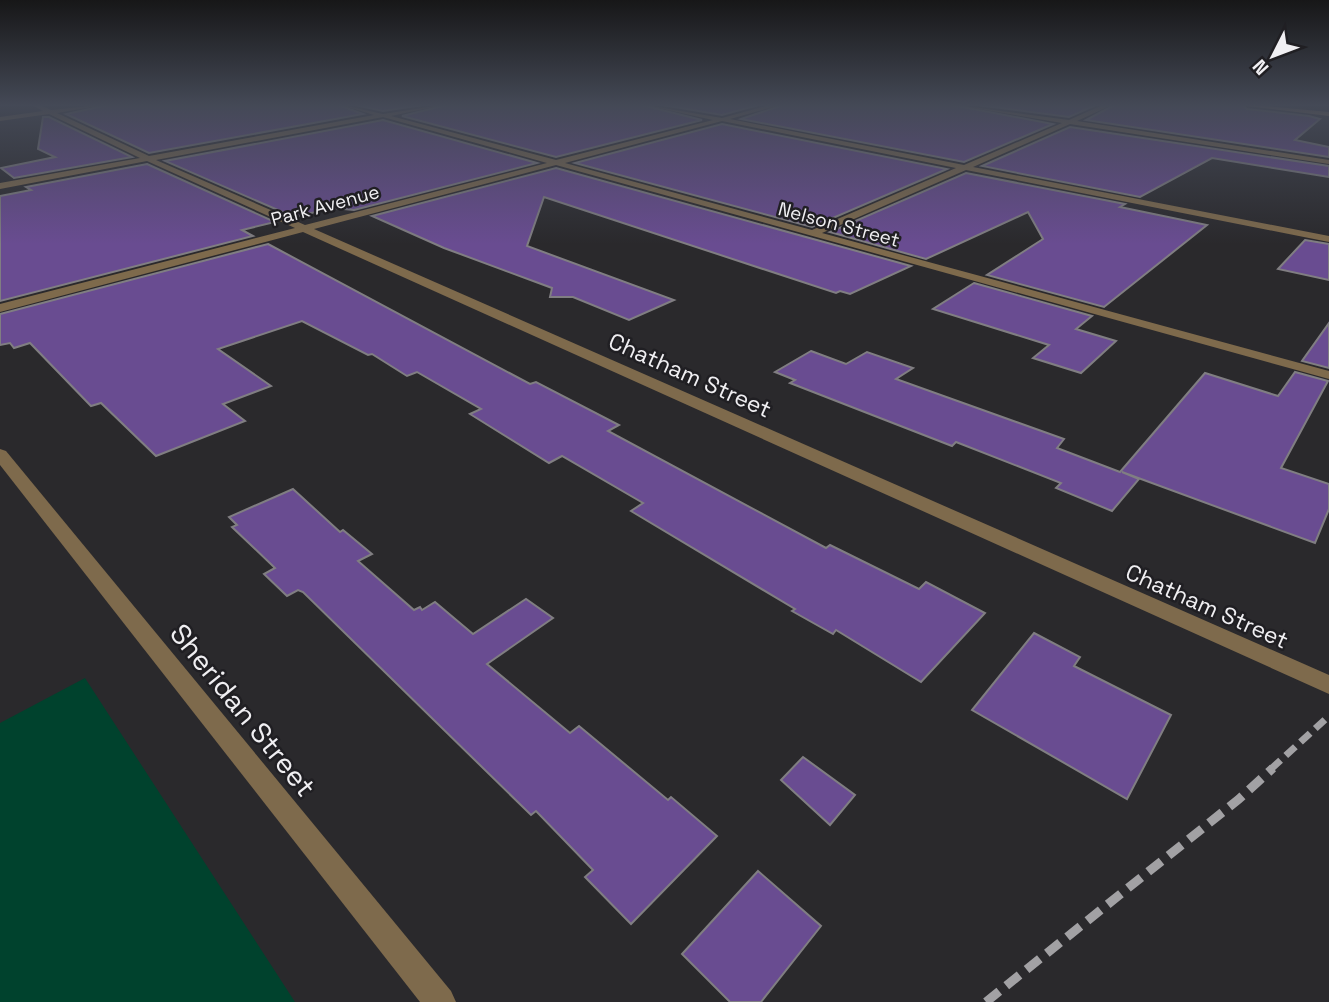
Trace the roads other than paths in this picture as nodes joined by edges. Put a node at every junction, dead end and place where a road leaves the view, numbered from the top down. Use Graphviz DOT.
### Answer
graph roads {
  1 [pos="131,151"];
  2 [pos="193,151"];
  3 [pos="512,151"];
  4 [pos="604,151"];
  5 [pos="881,151"];
  6 [pos="1007,151"];
  7 [pos="1256,151"];
  8 [pos="148,159"];
  9 [pos="1329,162"];
  10 [pos="557,163"];
  11 [pos="970,168"];
  12 [pos="0,186"];
  13 [pos="305,228"];
  14 [pos="811,234"];
  15 [pos="1329,239"];
  16 [pos="0,307"];
  17 [pos="1329,375"];
  18 [pos="0,454"];
  19 [pos="1329,685"];
  20 [pos="440,1002"];
  1 -- 8 [label="street, Chatham Street"];
  2 -- 8 [label="street"];
  3 -- 10 [label="street, Nelson Street"];
  4 -- 10 [label="street, Park Avenue"];
  5 -- 11 [label="street"];
  6 -- 11 [label="street"];
  7 -- 9 [label="street"];
  8 -- 12 [label="street"];
  8 -- 13 [label="street, Chatham Street"];
  10 -- 13 [label="street, Park Avenue"];
  10 -- 14 [label="street, Nelson Street"];
  11 -- 14 [label="street"];
  11 -- 15 [label="street"];
  13 -- 16 [label="street, Park Avenue"];
  13 -- 19 [label="street, Chatham Street"];
  14 -- 17 [label="street, Nelson Street"];
  18 -- 20 [label="street, Sheridan Street"];
}
